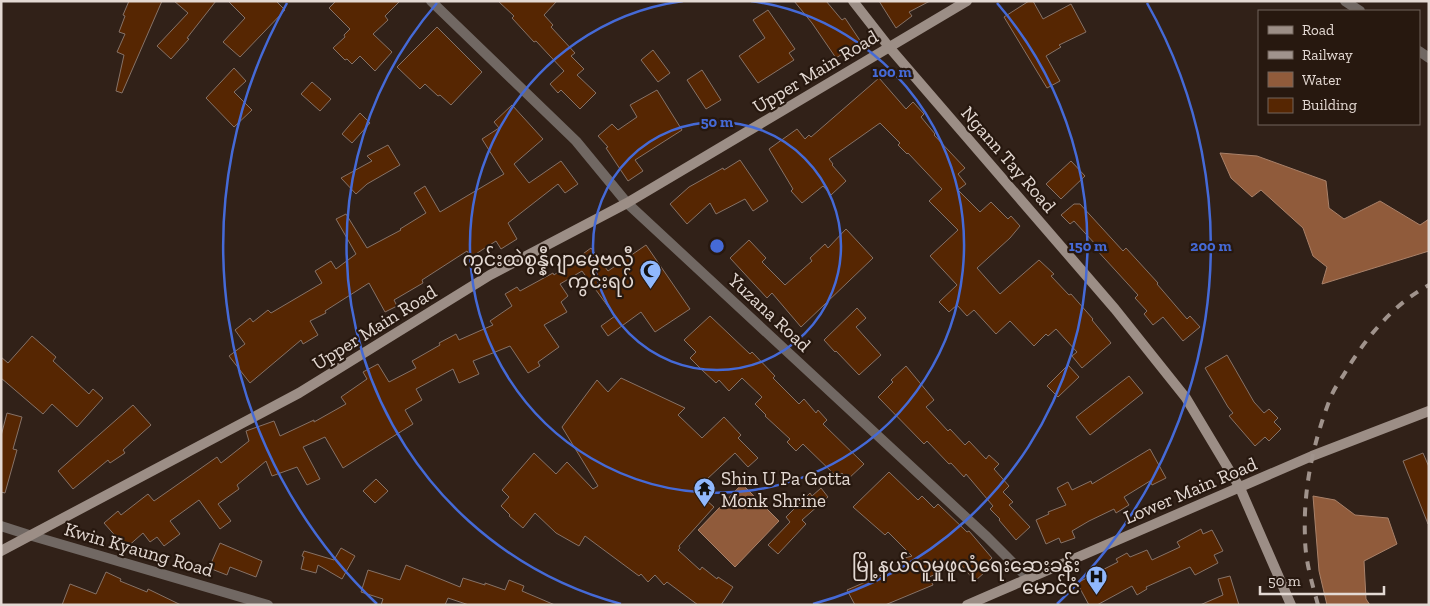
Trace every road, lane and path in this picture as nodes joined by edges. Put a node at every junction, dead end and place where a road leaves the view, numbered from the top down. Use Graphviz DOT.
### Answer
graph roads {
  1 [pos="431,1"];
  2 [pos="853,1"];
  3 [pos="966,1"];
  4 [pos="1345,1"];
  5 [pos="1358,10"];
  6 [pos="889,47"];
  7 [pos="627,203"];
  8 [pos="1429,411"];
  9 [pos="1240,488"];
  10 [pos="1,526"];
  11 [pos="29,535"];
  12 [pos="1,551"];
  13 [pos="1028,578"];
  14 [pos="973,604"];
  15 [pos="268,605"];
  16 [pos="1291,605"];
  1 -- 7 [label="street, Yuzana Road"];
  2 -- 6 [label="main road, Ngann Tay Road"];
  3 -- 6 [label="main road, Upper Main Road"];
  4 -- 5 [label="street"];
  6 -- 7 [label="main road, Upper Main Road"];
  6 -- 9 [label="main road, Ngann Tay Road"];
  7 -- 11 [label="main road, Upper Main Road"];
  7 -- 13 [label="street, Yuzana Road"];
  8 -- 9 [label="main road, Lower Main Road"];
  9 -- 13 [label="main road, Lower Main Road"];
  9 -- 16 [label="main road, Ngann Tay Road"];
  10 -- 11 [label="street, Kwin Kyaung Road"];
  11 -- 12 [label="main road, Upper Main Road"];
  11 -- 15 [label="street, Kwin Kyaung Road"];
  13 -- 14 [label="main road, Lower Main Road"];
}
